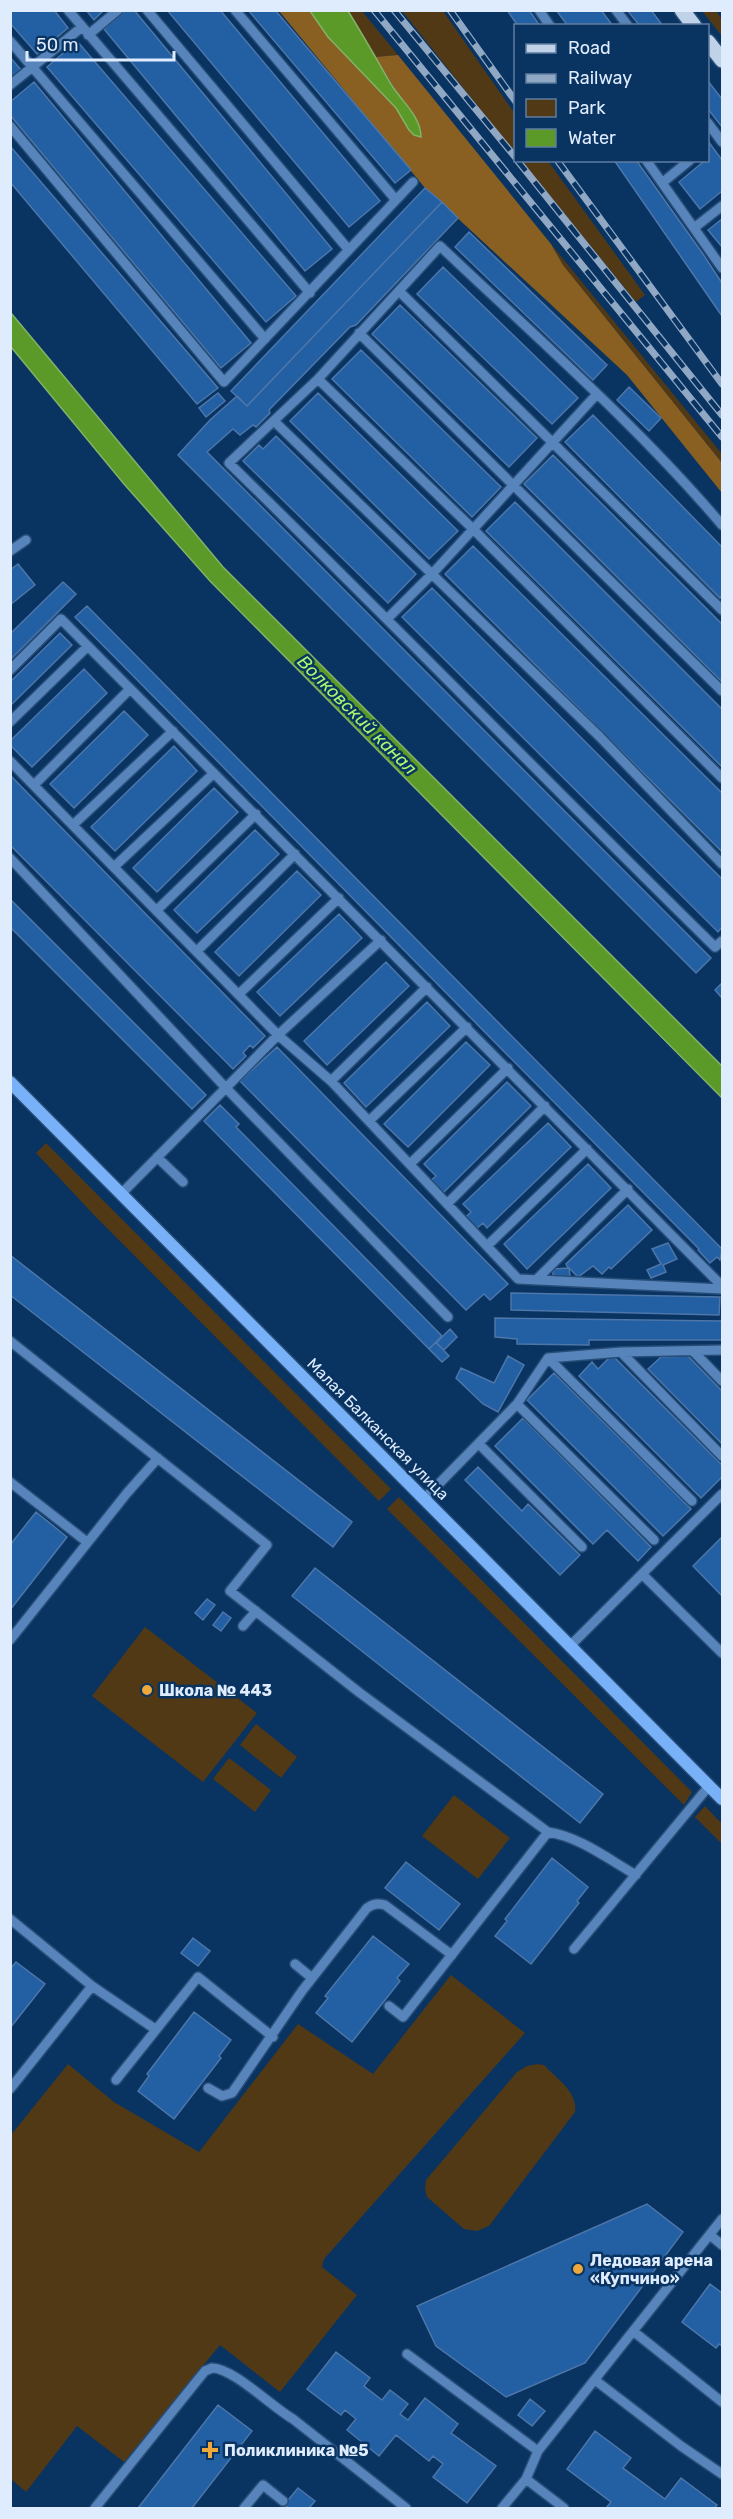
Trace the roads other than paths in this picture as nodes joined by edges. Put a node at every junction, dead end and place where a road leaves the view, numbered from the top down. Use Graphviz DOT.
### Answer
graph roads {
  1 [pos="68,10"];
  2 [pos="118,10"];
  3 [pos="147,10"];
  4 [pos="235,10"];
  5 [pos="539,10"];
  6 [pos="616,10"];
  7 [pos="682,10"];
  8 [pos="549,24"];
  9 [pos="626,24"];
  10 [pos="692,24"];
  11 [pos="85,31"];
  12 [pos="10,40"];
  13 [pos="709,43"];
  14 [pos="723,60"];
  15 [pos="33,67"];
  16 [pos="10,85"];
  17 [pos="709,124"];
  18 [pos="10,126"];
  19 [pos="723,142"];
  20 [pos="647,162"];
  21 [pos="688,162"];
  22 [pos="413,182"];
  23 [pos="662,183"];
  24 [pos="396,200"];
  25 [pos="723,206"];
  26 [pos="694,228"];
  27 [pos="348,249"];
  28 [pos="723,268"];
  29 [pos="399,291"];
  30 [pos="310,293"];
  31 [pos="359,333"];
  32 [pos="266,339"];
  33 [pos="318,379"];
  34 [pos="597,394"];
  35 [pos="274,421"];
  36 [pos="553,442"];
  37 [pos="514,485"];
  38 [pos="723,525"];
  39 [pos="473,529"];
  40 [pos="26,540"];
  41 [pos="10,551"];
  42 [pos="432,574"];
  43 [pos="723,610"];
  44 [pos="388,618"];
  45 [pos="88,646"];
  46 [pos="10,670"];
  47 [pos="130,689"];
  48 [pos="723,691"];
  49 [pos="10,722"];
  50 [pos="173,731"];
  51 [pos="10,761"];
  52 [pos="214,773"];
  53 [pos="723,778"];
  54 [pos="34,784"];
  55 [pos="256,814"];
  56 [pos="74,825"];
  57 [pos="295,854"];
  58 [pos="10,858"];
  59 [pos="723,864"];
  60 [pos="115,866"];
  61 [pos="339,898"];
  62 [pos="157,910"];
  63 [pos="381,940"];
  64 [pos="723,941"];
  65 [pos="197,951"];
  66 [pos="428,987"];
  67 [pos="239,994"];
  68 [pos="467,1027"];
  69 [pos="278,1035"];
  70 [pos="508,1068"];
  71 [pos="331,1081"];
  72 [pos="10,1082"];
  73 [pos="225,1087"];
  74 [pos="545,1106"];
  75 [pos="369,1121"];
  76 [pos="587,1149"];
  77 [pos="157,1157"];
  78 [pos="410,1164"];
  79 [pos="183,1182"];
  80 [pos="628,1189"];
  81 [pos="121,1194"];
  82 [pos="447,1204"];
  83 [pos="487,1246"];
  84 [pos="536,1280"];
  85 [pos="723,1287"];
  86 [pos="448,1317"];
  87 [pos="10,1341"];
  88 [pos="723,1350"];
  89 [pos="693,1351"];
  90 [pos="621,1352"];
  91 [pos="548,1358"];
  92 [pos="723,1381"];
  93 [pos="517,1404"];
  94 [pos="479,1444"];
  95 [pos="723,1456"];
  96 [pos="158,1458"];
  97 [pos="10,1482"];
  98 [pos="723,1494"];
  99 [pos="424,1498"];
  100 [pos="692,1501"];
  101 [pos="654,1540"];
  102 [pos="87,1542"];
  103 [pos="582,1547"];
  104 [pos="642,1575"];
  105 [pos="256,1611"];
  106 [pos="243,1626"];
  107 [pos="10,1640"];
  108 [pos="570,1646"];
  109 [pos="723,1653"];
  110 [pos="709,1786"];
  111 [pos="723,1799"];
  112 [pos="548,1833"];
  113 [pos="636,1875"];
  114 [pos="12,1923"];
  115 [pos="574,1949"];
  116 [pos="452,1955"];
  117 [pos="295,1964"];
  118 [pos="312,1978"];
  119 [pos="92,1986"];
  120 [pos="388,2006"];
  121 [pos="155,2030"];
  122 [pos="273,2037"];
  123 [pos="116,2080"];
  124 [pos="208,2088"];
  125 [pos="10,2089"];
  126 [pos="723,2219"];
  127 [pos="710,2235"];
  128 [pos="723,2245"];
  129 [pos="633,2331"];
  130 [pos="407,2354"];
  131 [pos="595,2380"];
  132 [pos="723,2402"];
  133 [pos="538,2451"];
  134 [pos="723,2474"];
  135 [pos="526,2479"];
  136 [pos="283,2501"];
  137 [pos="95,2508"];
  138 [pos="244,2508"];
  139 [pos="406,2508"];
  140 [pos="502,2508"];
  141 [pos="564,2508"];
  1 -- 11 [label="lane"];
  2 -- 11 [label="lane"];
  3 -- 27 [label="lane"];
  4 -- 24 [label="lane"];
  5 -- 8 [label="lane"];
  6 -- 9 [label="lane"];
  7 -- 10 [label="main road"];
  11 -- 15 [label="lane"];
  11 -- 30 [label="lane"];
  12 -- 15 [label="lane"];
  13 -- 14 [label="main road"];
  15 -- 16 [label="lane"];
  15 -- 32 [label="lane"];
  17 -- 19 [label="lane"];
  18 -- 32 [label="lane"];
  20 -- 23 [label="lane"];
  21 -- 23 [label="lane"];
  22 -- 24 [label="lane"];
  23 -- 26 [label="lane"];
  24 -- 27 [label="lane"];
  25 -- 26 [label="lane"];
  26 -- 28 [label="lane"];
  27 -- 30 [label="lane"];
  29 -- 31 [label="lane"];
  29 -- 34 [label="lane"];
  29 -- 36 [label="lane"];
  30 -- 32 [label="lane"];
  31 -- 33 [label="lane"];
  31 -- 37 [label="lane"];
  33 -- 35 [label="lane"];
  33 -- 39 [label="lane"];
  34 -- 36 [label="lane"];
  34 -- 38 [label="lane"];
  35 -- 42 [label="lane"];
  35 -- 44 [label="lane"];
  36 -- 37 [label="lane"];
  36 -- 43 [label="lane"];
  37 -- 39 [label="lane"];
  37 -- 48 [label="lane"];
  39 -- 42 [label="lane"];
  39 -- 53 [label="lane"];
  40 -- 41 [label="lane"];
  42 -- 44 [label="lane"];
  42 -- 59 [label="lane"];
  44 -- 64 [label="lane"];
  45 -- 46 [label="lane"];
  45 -- 47 [label="lane"];
  45 -- 49 [label="lane"];
  47 -- 50 [label="lane"];
  47 -- 54 [label="lane"];
  50 -- 52 [label="lane"];
  50 -- 56 [label="lane"];
  51 -- 54 [label="lane"];
  52 -- 55 [label="lane"];
  52 -- 60 [label="lane"];
  54 -- 56 [label="lane"];
  55 -- 57 [label="lane"];
  55 -- 62 [label="lane"];
  56 -- 60 [label="lane"];
  57 -- 61 [label="lane"];
  57 -- 65 [label="lane"];
  58 -- 73 [label="lane"];
  60 -- 62 [label="lane"];
  61 -- 63 [label="lane"];
  61 -- 67 [label="lane"];
  62 -- 65 [label="lane"];
  63 -- 66 [label="lane"];
  63 -- 69 [label="lane"];
  65 -- 67 [label="lane"];
  66 -- 68 [label="lane"];
  66 -- 71 [label="lane"];
  67 -- 69 [label="lane"];
  68 -- 70 [label="lane"];
  68 -- 75 [label="lane"];
  69 -- 71 [label="lane"];
  69 -- 73 [label="lane"];
  70 -- 74 [label="lane"];
  70 -- 78 [label="lane"];
  71 -- 75 [label="lane"];
  72 -- 81 [label="street, Малая Балканская улица"];
  73 -- 77 [label="lane"];
  73 -- 86 [label="lane"];
  74 -- 76 [label="lane"];
  74 -- 82 [label="lane"];
  75 -- 78 [label="lane"];
  76 -- 80 [label="lane"];
  76 -- 83 [label="lane"];
  77 -- 79 [label="lane"];
  77 -- 81 [label="lane"];
  78 -- 82 [label="lane"];
  80 -- 84 [label="lane"];
  80 -- 85 [label="lane"];
  81 -- 99 [label="street, Малая Балканская улица"];
  82 -- 83 [label="lane"];
  83 -- 84 [label="lane"];
  84 -- 85 [label="lane"];
  87 -- 96 [label="lane"];
  88 -- 89 [label="lane"];
  89 -- 90 [label="lane"];
  89 -- 92 [label="lane"];
  90 -- 91 [label="lane"];
  90 -- 95 [label="lane"];
  91 -- 93 [label="lane"];
  91 -- 100 [label="lane"];
  93 -- 94 [label="lane"];
  93 -- 101 [label="lane"];
  94 -- 99 [label="lane"];
  94 -- 103 [label="lane"];
  96 -- 102 [label="lane"];
  96 -- 105 [label="lane"];
  97 -- 102 [label="lane"];
  98 -- 104 [label="lane"];
  99 -- 108 [label="street, Малая Балканская улица"];
  102 -- 107 [label="lane"];
  104 -- 108 [label="lane"];
  104 -- 109 [label="lane"];
  105 -- 106 [label="lane"];
  105 -- 112 [label="lane"];
  108 -- 110 [label="street, Малая Балканская улица"];
  110 -- 111 [label="street, Малая Балканская улица"];
  110 -- 113 [label="lane"];
  112 -- 113 [label="lane"];
  112 -- 116 [label="lane"];
  113 -- 115 [label="lane"];
  114 -- 119 [label="lane"];
  116 -- 118 [label="lane"];
  116 -- 120 [label="lane"];
  117 -- 118 [label="lane"];
  118 -- 122 [label="lane"];
  119 -- 121 [label="lane"];
  119 -- 125 [label="lane"];
  121 -- 122 [label="lane"];
  121 -- 123 [label="lane"];
  122 -- 124 [label="lane"];
  126 -- 127 [label="lane"];
  127 -- 128 [label="lane"];
  127 -- 129 [label="lane"];
  129 -- 131 [label="lane"];
  129 -- 132 [label="lane"];
  130 -- 133 [label="lane"];
  131 -- 133 [label="lane"];
  131 -- 134 [label="lane"];
  133 -- 135 [label="lane"];
  135 -- 140 [label="lane"];
  135 -- 141 [label="lane"];
  136 -- 138 [label="lane"];
  137 -- 139 [label="lane"];
}
